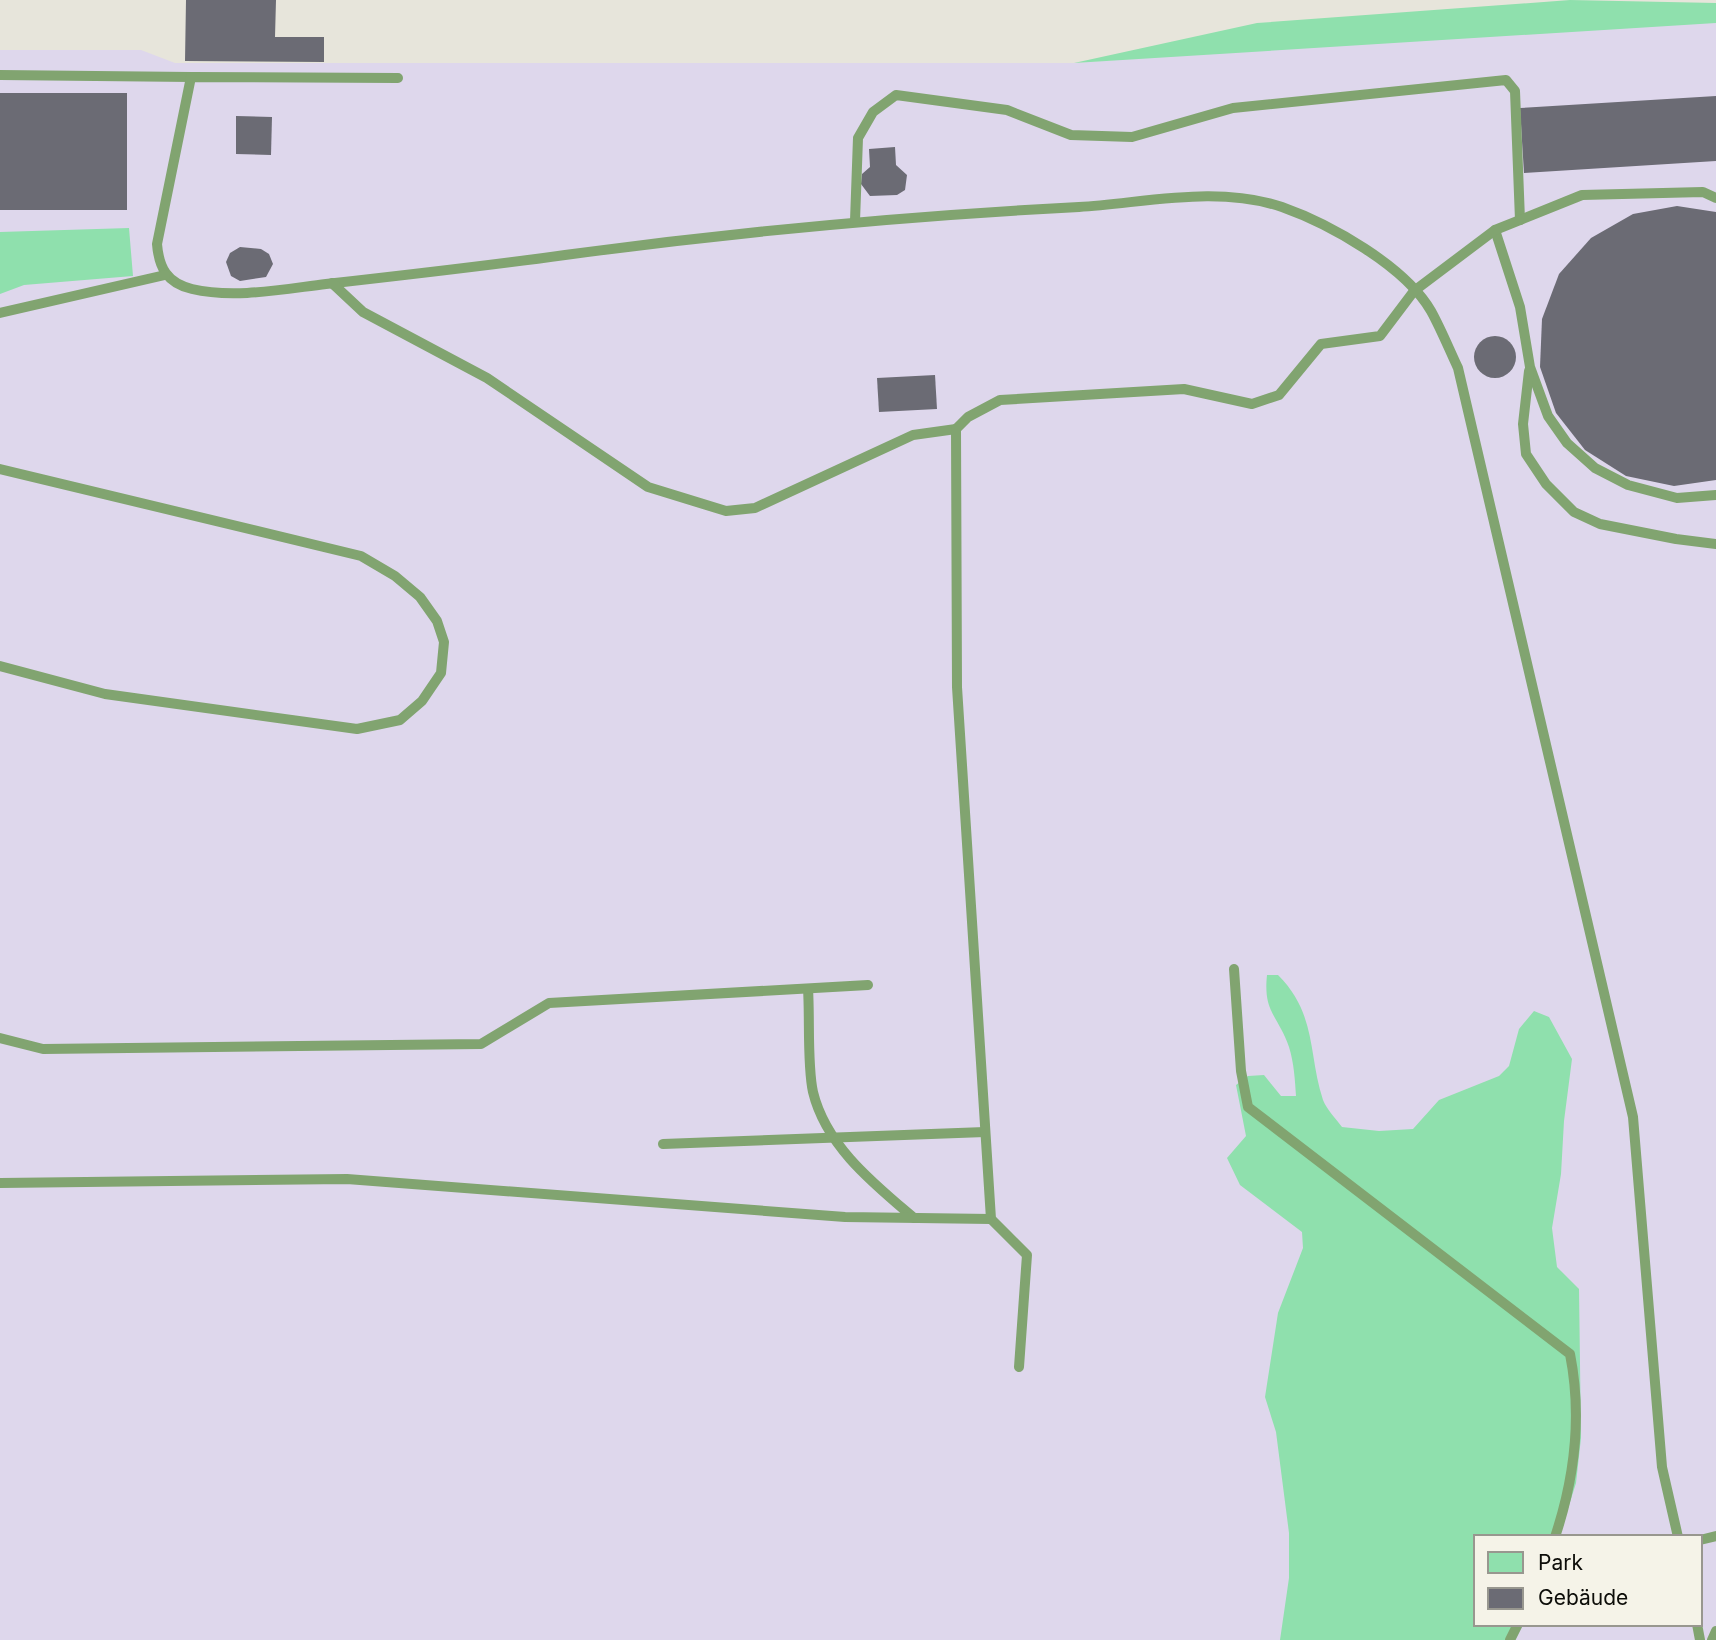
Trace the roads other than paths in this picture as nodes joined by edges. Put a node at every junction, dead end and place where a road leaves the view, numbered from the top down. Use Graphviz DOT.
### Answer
graph roads {
  1 [pos="0,75"];
  2 [pos="191,77"];
  3 [pos="398,78"];
  4 [pos="1716,198"];
  5 [pos="1520,220"];
  6 [pos="855,221"];
  7 [pos="1495,230"];
  8 [pos="165,275"];
  9 [pos="332,283"];
  10 [pos="1414,292"];
  11 [pos="0,313"];
  12 [pos="1530,368"];
  13 [pos="956,429"];
  14 [pos="0,469"];
  15 [pos="1716,495"];
  16 [pos="1716,544"];
  17 [pos="0,666"];
  18 [pos="1234,969"];
  19 [pos="868,985"];
  20 [pos="808,989"];
  21 [pos="0,1038"];
  22 [pos="985,1132"];
  23 [pos="834,1138"];
  24 [pos="663,1144"];
  25 [pos="0,1183"];
  26 [pos="914,1218"];
  27 [pos="991,1219"];
  28 [pos="1019,1367"];
  29 [pos="1556,1535"];
  30 [pos="1678,1535"];
  31 [pos="1716,1631"];
  32 [pos="1712,1640"];
  1 -- 2 [label="lane"];
  2 -- 3 [label="lane"];
  2 -- 8 [label="lane"];
  4 -- 5 [label="lane"];
  5 -- 6 [label="lane"];
  5 -- 7 [label="lane"];
  6 -- 9 [label="lane"];
  6 -- 10 [label="lane"];
  7 -- 10 [label="lane"];
  7 -- 12 [label="lane"];
  8 -- 9 [label="lane"];
  8 -- 11 [label="lane"];
  9 -- 13 [label="lane"];
  10 -- 13 [label="lane"];
  10 -- 30 [label="lane"];
  12 -- 15 [label="lane"];
  12 -- 16 [label="lane"];
  13 -- 22 [label="lane"];
  14 -- 17 [label="lane"];
  18 -- 29 [label="lane"];
  19 -- 20 [label="lane"];
  20 -- 21 [label="lane"];
  20 -- 23 [label="lane"];
  22 -- 23 [label="lane"];
  22 -- 27 [label="lane"];
  23 -- 24 [label="lane"];
  23 -- 26 [label="lane"];
  25 -- 26 [label="lane"];
  26 -- 27 [label="lane"];
  27 -- 28 [label="lane"];
  31 -- 32 [label="lane"];
}
